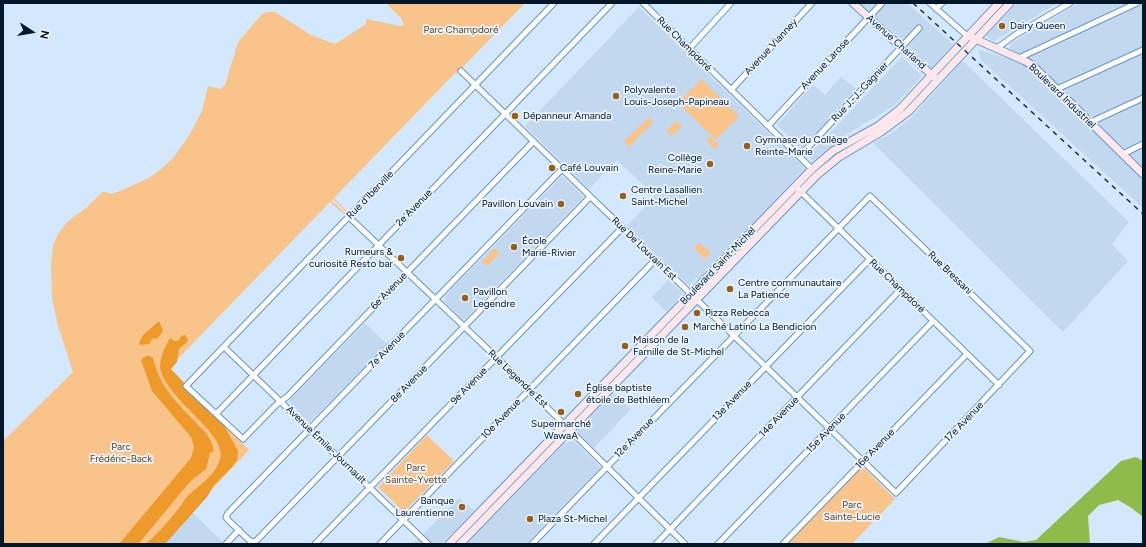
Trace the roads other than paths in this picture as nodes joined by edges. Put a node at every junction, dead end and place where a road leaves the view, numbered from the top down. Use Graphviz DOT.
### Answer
graph roads {
  1 [pos="554,3"];
  2 [pos="612,3"];
  3 [pos="643,3"];
  4 [pos="731,3"];
  5 [pos="812,3"];
  6 [pos="853,3"];
  7 [pos="882,3"];
  8 [pos="930,3"];
  9 [pos="942,3"];
  10 [pos="999,3"];
  11 [pos="1010,3"];
  12 [pos="1070,3"];
  13 [pos="1137,3"];
  14 [pos="936,9"];
  15 [pos="869,17"];
  16 [pos="919,28"];
  17 [pos="972,38"];
  18 [pos="901,47"];
  19 [pos="997,48"];
  20 [pos="689,49"];
  21 [pos="1143,50"];
  22 [pos="1019,58"];
  23 [pos="461,71"];
  24 [pos="935,78"];
  25 [pos="475,85"];
  26 [pos="731,90"];
  27 [pos="1057,90"];
  28 [pos="1143,98"];
  29 [pos="505,114"];
  30 [pos="1091,122"];
  31 [pos="768,126"];
  32 [pos="533,142"];
  33 [pos="1143,144"];
  34 [pos="1123,154"];
  35 [pos="800,156"];
  36 [pos="812,169"];
  37 [pos="562,170"];
  38 [pos="1143,174"];
  39 [pos="798,189"];
  40 [pos="870,196"];
  41 [pos="590,197"];
  42 [pos="349,216"];
  43 [pos="622,228"];
  44 [pos="838,228"];
  45 [pos="379,244"];
  46 [pos="870,259"];
  47 [pos="655,260"];
  48 [pos="407,272"];
  49 [pos="901,289"];
  50 [pos="694,297"];
  51 [pos="436,299"];
  52 [pos="934,321"];
  53 [pos="464,327"];
  54 [pos="734,336"];
  55 [pos="224,347"];
  56 [pos="1030,351"];
  57 [pos="967,354"];
  58 [pos="496,358"];
  59 [pos="765,367"];
  60 [pos="254,375"];
  61 [pos="999,385"];
  62 [pos="529,390"];
  63 [pos="797,397"];
  64 [pos="281,402"];
  65 [pos="216,414"];
  66 [pos="567,428"];
  67 [pos="309,429"];
  68 [pos="830,429"];
  69 [pos="338,458"];
  70 [pos="863,461"];
  71 [pos="607,467"];
  72 [pos="370,487"];
  73 [pos="896,493"];
  74 [pos="638,497"];
  75 [pos="404,520"];
  76 [pos="670,529"];
  77 [pos="239,530"];
  78 [pos="535,543"];
  79 [pos="226,544"];
  80 [pos="315,544"];
  81 [pos="380,544"];
  82 [pos="428,544"];
  83 [pos="448,544"];
  84 [pos="460,544"];
  85 [pos="594,544"];
  86 [pos="656,544"];
  87 [pos="685,544"];
  88 [pos="718,544"];
  89 [pos="783,544"];
  1 -- 25 [label="street, Rue d'Iberville"];
  2 -- 29 [label="street, 2e Avenue"];
  3 -- 20 [label="street, Rue Champdoré"];
  4 -- 20 [label="street"];
  5 -- 26 [label="street, Avenue Vianney"];
  6 -- 15 [label="main road, Avenue Charland"];
  7 -- 15 [label="street, Avenue Larose"];
  8 -- 14 [label="street"];
  9 -- 14 [label="street"];
  10 -- 17 [label="main road, Boulevard Saint-Michel"];
  11 -- 17 [label="main road, Boulevard Saint-Michel"];
  12 -- 19 [label="street"];
  13 -- 22 [label="street"];
  14 -- 17 [label="street"];
  15 -- 18 [label="main road, Avenue Charland"];
  15 -- 31 [label="street, Avenue Larose"];
  16 -- 18 [label="street, Rue J.-J.-Gagnier"];
  17 -- 19 [label="main road, Boulevard Industriel"];
  17 -- 24 [label="main road, Boulevard Saint-Michel"];
  18 -- 24 [label="main road, Avenue Charland"];
  18 -- 35 [label="street, Rue J.-J.-Gagnier"];
  19 -- 22 [label="main road, Boulevard Industriel"];
  20 -- 26 [label="street, Rue Champdoré"];
  21 -- 27 [label="street"];
  22 -- 27 [label="main road, Boulevard Industriel"];
  23 -- 25 [label="street, Rue De Louvain Est"];
  24 -- 36 [label="main road, Boulevard Saint-Michel"];
  24 -- 39 [label="main road, Boulevard Saint-Michel"];
  25 -- 29 [label="street, Rue De Louvain Est"];
  25 -- 42 [label="street, Rue d'Iberville"];
  26 -- 31 [label="street, Rue Champdoré"];
  27 -- 30 [label="main road, Boulevard Industriel"];
  28 -- 30 [label="street"];
  29 -- 32 [label="street, Rue De Louvain Est"];
  29 -- 45 [label="street, 2e Avenue"];
  30 -- 34 [label="main road, Boulevard Industriel"];
  31 -- 35 [label="street, Rue Champdoré"];
  32 -- 37 [label="street, Rue De Louvain Est"];
  32 -- 48 [label="street, 6e Avenue"];
  33 -- 34 [label="street"];
  34 -- 38 [label="main road, Boulevard Industriel"];
  35 -- 36 [label="street, Rue Champdoré"];
  36 -- 39 [label="main road, Boulevard Saint-Michel"];
  37 -- 41 [label="street, Rue De Louvain Est"];
  37 -- 51 [label="street, 7e Avenue"];
  39 -- 44 [label="street, Rue Champdoré"];
  39 -- 50 [label="main road, Boulevard Saint-Michel"];
  40 -- 44 [label="street, 12e Avenue"];
  40 -- 56 [label="street, Rue Bressani"];
  41 -- 43 [label="street, Rue De Louvain Est"];
  41 -- 53 [label="street, 8e Avenue"];
  42 -- 45 [label="street, Rue Legendre Est"];
  42 -- 55 [label="street, Rue d'Iberville"];
  43 -- 47 [label="street, Rue De Louvain Est"];
  43 -- 58 [label="street, 9e Avenue"];
  44 -- 46 [label="street, Rue Champdoré"];
  44 -- 54 [label="street, 12e Avenue"];
  45 -- 48 [label="street, Rue Legendre Est"];
  45 -- 60 [label="street, 2e Avenue"];
  46 -- 49 [label="street, Rue Champdoré"];
  46 -- 59 [label="street, 13e Avenue"];
  47 -- 50 [label="street, Rue De Louvain Est"];
  47 -- 62 [label="street, 10e Avenue"];
  48 -- 51 [label="street, Rue Legendre Est"];
  48 -- 64 [label="street, 6e Avenue"];
  49 -- 52 [label="street, Rue Champdoré"];
  49 -- 63 [label="street, 14e Avenue"];
  50 -- 54 [label="street, Rue De Louvain Est"];
  50 -- 66 [label="main road, Boulevard Saint-Michel"];
  51 -- 53 [label="street, Rue Legendre Est"];
  51 -- 67 [label="street, 7e Avenue"];
  52 -- 57 [label="street, Rue Champdoré"];
  52 -- 68 [label="street, 15e Avenue"];
  53 -- 58 [label="street, Rue Legendre Est"];
  53 -- 69 [label="street, 8e Avenue"];
  54 -- 59 [label="street, Rue De Louvain Est"];
  54 -- 71 [label="street, 12e Avenue"];
  55 -- 60 [label="street, Avenue Émile-Journault"];
  55 -- 65 [label="street, Rue d'Iberville"];
  56 -- 61 [label="street, 17e Avenue"];
  57 -- 61 [label="street, Rue Champdoré"];
  57 -- 70 [label="street, 16e Avenue"];
  58 -- 62 [label="street, Rue Legendre Est"];
  58 -- 72 [label="street, 9e Avenue"];
  59 -- 63 [label="street, Rue De Louvain Est"];
  59 -- 74 [label="street, 13e Avenue"];
  60 -- 64 [label="street, Avenue Émile-Journault"];
  60 -- 65 [label="street, 2e Avenue"];
  61 -- 73 [label="street, 17e Avenue"];
  62 -- 66 [label="street, Rue Legendre Est"];
  62 -- 75 [label="street, 10e Avenue"];
  63 -- 68 [label="street, Rue De Louvain Est"];
  63 -- 76 [label="street, 14e Avenue"];
  64 -- 65 [label="street, 6e Avenue"];
  64 -- 67 [label="street, Avenue Émile-Journault"];
  66 -- 71 [label="street, Rue Legendre Est"];
  66 -- 83 [label="main road, Boulevard Saint-Michel"];
  66 -- 84 [label="main road, Boulevard Saint-Michel"];
  67 -- 69 [label="street, Avenue Émile-Journault"];
  67 -- 77 [label="street, 7e Avenue"];
  68 -- 70 [label="street, Rue De Louvain Est"];
  68 -- 88 [label="street, 15e Avenue"];
  69 -- 72 [label="street, Avenue Émile-Journault"];
  69 -- 77 [label="street, 8e Avenue"];
  70 -- 73 [label="street, Rue De Louvain Est"];
  70 -- 89 [label="street, 16e Avenue"];
  71 -- 74 [label="street, Rue Legendre Est"];
  71 -- 78 [label="street, 12e Avenue"];
  72 -- 75 [label="street, Avenue Émile-Journault"];
  72 -- 80 [label="street, 9e Avenue"];
  74 -- 76 [label="street, Rue Legendre Est"];
  74 -- 85 [label="street, 13e Avenue"];
  75 -- 81 [label="street, 10e Avenue"];
  75 -- 82 [label="street, Avenue Émile-Journault"];
  76 -- 86 [label="street, 14e Avenue"];
  76 -- 87 [label="street, Rue Legendre Est"];
  77 -- 79 [label="street"];
}
